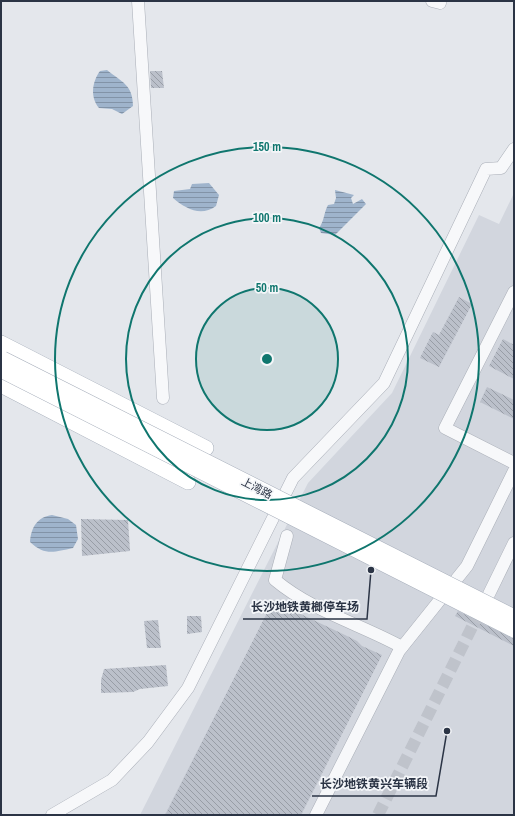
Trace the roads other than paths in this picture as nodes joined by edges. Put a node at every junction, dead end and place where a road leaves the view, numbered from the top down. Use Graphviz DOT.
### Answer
graph roads {
  1 [pos="138,1"];
  2 [pos="432,1"];
  3 [pos="439,1"];
  4 [pos="514,149"];
  5 [pos="514,292"];
  6 [pos="1,343"];
  7 [pos="2,362"];
  8 [pos="1,385"];
  9 [pos="163,398"];
  10 [pos="206,448"];
  11 [pos="514,463"];
  12 [pos="514,471"];
  13 [pos="188,482"];
  14 [pos="287,536"];
  15 [pos="514,543"];
  16 [pos="489,594"];
  17 [pos="514,618"];
  18 [pos="514,630"];
  19 [pos="402,647"];
  20 [pos="52,815"];
  21 [pos="316,815"];
  1 -- 9 [label="street"];
  2 -- 3 [label="street"];
  4 -- 20 [label="street"];
  5 -- 11 [label="street"];
  6 -- 10 [label="main road"];
  7 -- 17 [label="main road, 上湾路, bridge"];
  7 -- 18 [label="main road, 上湾路, bridge"];
  8 -- 13 [label="main road"];
  10 -- 13 [label="street"];
  12 -- 19 [label="street"];
  14 -- 19 [label="street"];
  15 -- 16 [label="street"];
  19 -- 21 [label="street"];
}
